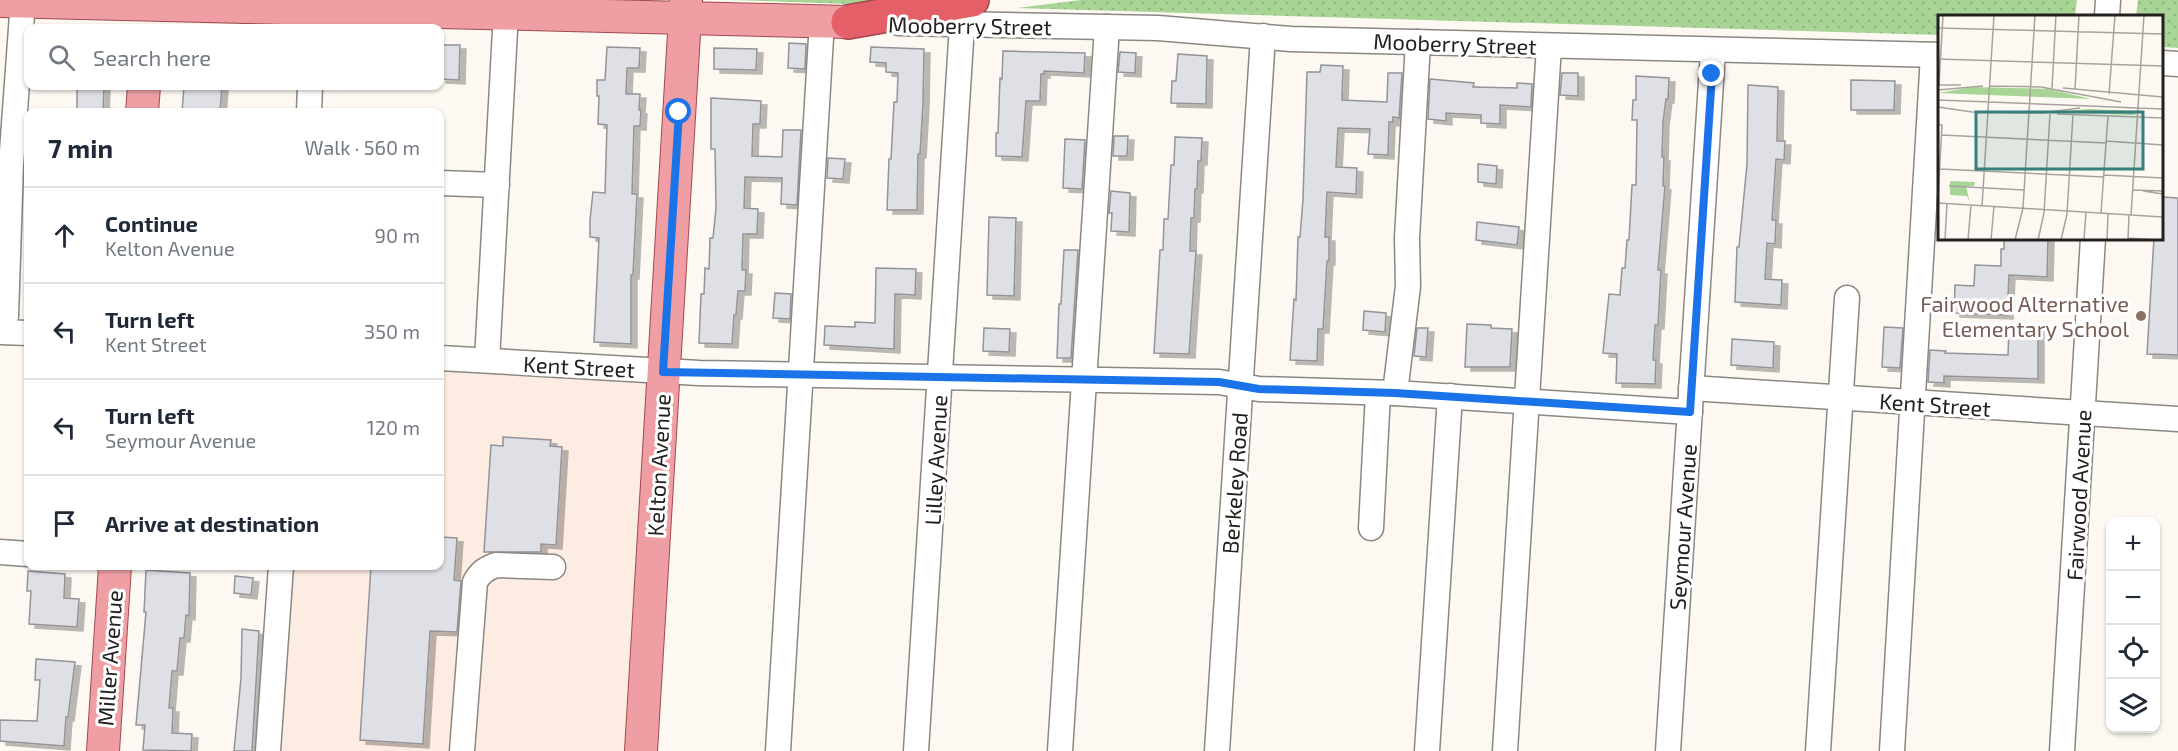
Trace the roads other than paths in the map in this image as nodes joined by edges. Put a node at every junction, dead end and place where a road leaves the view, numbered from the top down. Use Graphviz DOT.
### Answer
graph roads {
  1 [pos="2108,0"];
  2 [pos="11,1"];
  3 [pos="686,8"];
  4 [pos="148,11"];
  5 [pos="506,12"];
  6 [pos="967,13"];
  7 [pos="2107,15"];
  8 [pos="314,18"];
  9 [pos="835,21"];
  10 [pos="1107,27"];
  11 [pos="1263,36"];
  12 [pos="1418,42"];
  13 [pos="1550,46"];
  14 [pos="1713,51"];
  15 [pos="1936,55"];
  16 [pos="2163,63"];
  17 [pos="2178,64"];
  18 [pos="144,90"];
  19 [pos="310,90"];
  20 [pos="142,108"];
  21 [pos="309,108"];
  22 [pos="13,165"];
  23 [pos="444,183"];
  24 [pos="497,185"];
  25 [pos="2093,240"];
  26 [pos="1847,297"];
  27 [pos="0,330"];
  28 [pos="24,333"];
  29 [pos="444,358"];
  30 [pos="487,360"];
  31 [pos="663,372"];
  32 [pos="800,374"];
  33 [pos="940,377"];
  34 [pos="1084,380"];
  35 [pos="1240,386"];
  36 [pos="1387,393"];
  37 [pos="1450,396"];
  38 [pos="1841,398"];
  39 [pos="1691,400"];
  40 [pos="1527,401"];
  41 [pos="1912,402"];
  42 [pos="2082,413"];
  43 [pos="2178,419"];
  44 [pos="1371,528"];
  45 [pos="0,552"];
  46 [pos="24,554"];
  47 [pos="553,567"];
  48 [pos="115,570"];
  49 [pos="281,570"];
  50 [pos="103,751"];
  51 [pos="268,751"];
  52 [pos="462,751"];
  53 [pos="640,751"];
  54 [pos="778,751"];
  55 [pos="916,751"];
  56 [pos="1060,751"];
  57 [pos="1217,751"];
  58 [pos="1426,751"];
  59 [pos="1505,751"];
  60 [pos="1668,751"];
  61 [pos="1818,751"];
  62 [pos="1892,751"];
  63 [pos="2062,751"];
  1 -- 7 [label="street"];
  2 -- 4 [label="main road"];
  2 -- 22 [label="street"];
  3 -- 5 [label="main road"];
  3 -- 9 [label="main road"];
  3 -- 31 [label="main road, Kelton Avenue"];
  4 -- 8 [label="main road"];
  5 -- 8 [label="main road"];
  5 -- 24 [label="street"];
  6 -- 9 [label="highway"];
  6 -- 10 [label="street, Mooberry Street"];
  6 -- 33 [label="street, Lilley Avenue"];
  9 -- 32 [label="street"];
  10 -- 11 [label="street, Mooberry Street"];
  10 -- 34 [label="street"];
  11 -- 12 [label="street, Mooberry Street"];
  11 -- 35 [label="street, Berkeley Road"];
  12 -- 13 [label="street, Mooberry Street"];
  12 -- 36 [label="street"];
  13 -- 14 [label="street, Mooberry Street"];
  13 -- 40 [label="street"];
  14 -- 15 [label="street, Mooberry Street"];
  14 -- 39 [label="street, Seymour Avenue"];
  15 -- 41 [label="street"];
  16 -- 17 [label="street"];
  18 -- 20 [label="main road"];
  19 -- 21 [label="street"];
  22 -- 27 [label="street"];
  23 -- 24 [label="street"];
  24 -- 30 [label="street"];
  25 -- 42 [label="street, Fairwood Avenue"];
  26 -- 38 [label="street"];
  27 -- 28 [label="street"];
  29 -- 30 [label="street, Kent Street"];
  30 -- 31 [label="street, Kent Street"];
  31 -- 32 [label="street, Kent Street"];
  31 -- 53 [label="main road, Kelton Avenue"];
  32 -- 33 [label="street, Kent Street"];
  32 -- 54 [label="street"];
  33 -- 34 [label="street, Kent Street"];
  33 -- 55 [label="street, Lilley Avenue"];
  34 -- 35 [label="street, Kent Street"];
  34 -- 56 [label="street"];
  35 -- 36 [label="street, Kent Street"];
  35 -- 57 [label="street, Berkeley Road"];
  36 -- 37 [label="street, Kent Street"];
  36 -- 44 [label="street"];
  37 -- 40 [label="street, Kent Street"];
  37 -- 58 [label="street"];
  38 -- 39 [label="street, Kent Street"];
  38 -- 41 [label="street, Kent Street"];
  38 -- 61 [label="street"];
  39 -- 40 [label="street, Kent Street"];
  39 -- 60 [label="street, Seymour Avenue"];
  40 -- 59 [label="street"];
  41 -- 42 [label="street, Kent Street"];
  41 -- 62 [label="street"];
  42 -- 43 [label="street, Kent Street"];
  42 -- 63 [label="street, Fairwood Avenue"];
  45 -- 46 [label="street"];
  47 -- 52 [label="street"];
  48 -- 50 [label="main road, Miller Avenue"];
  49 -- 51 [label="street"];
}
